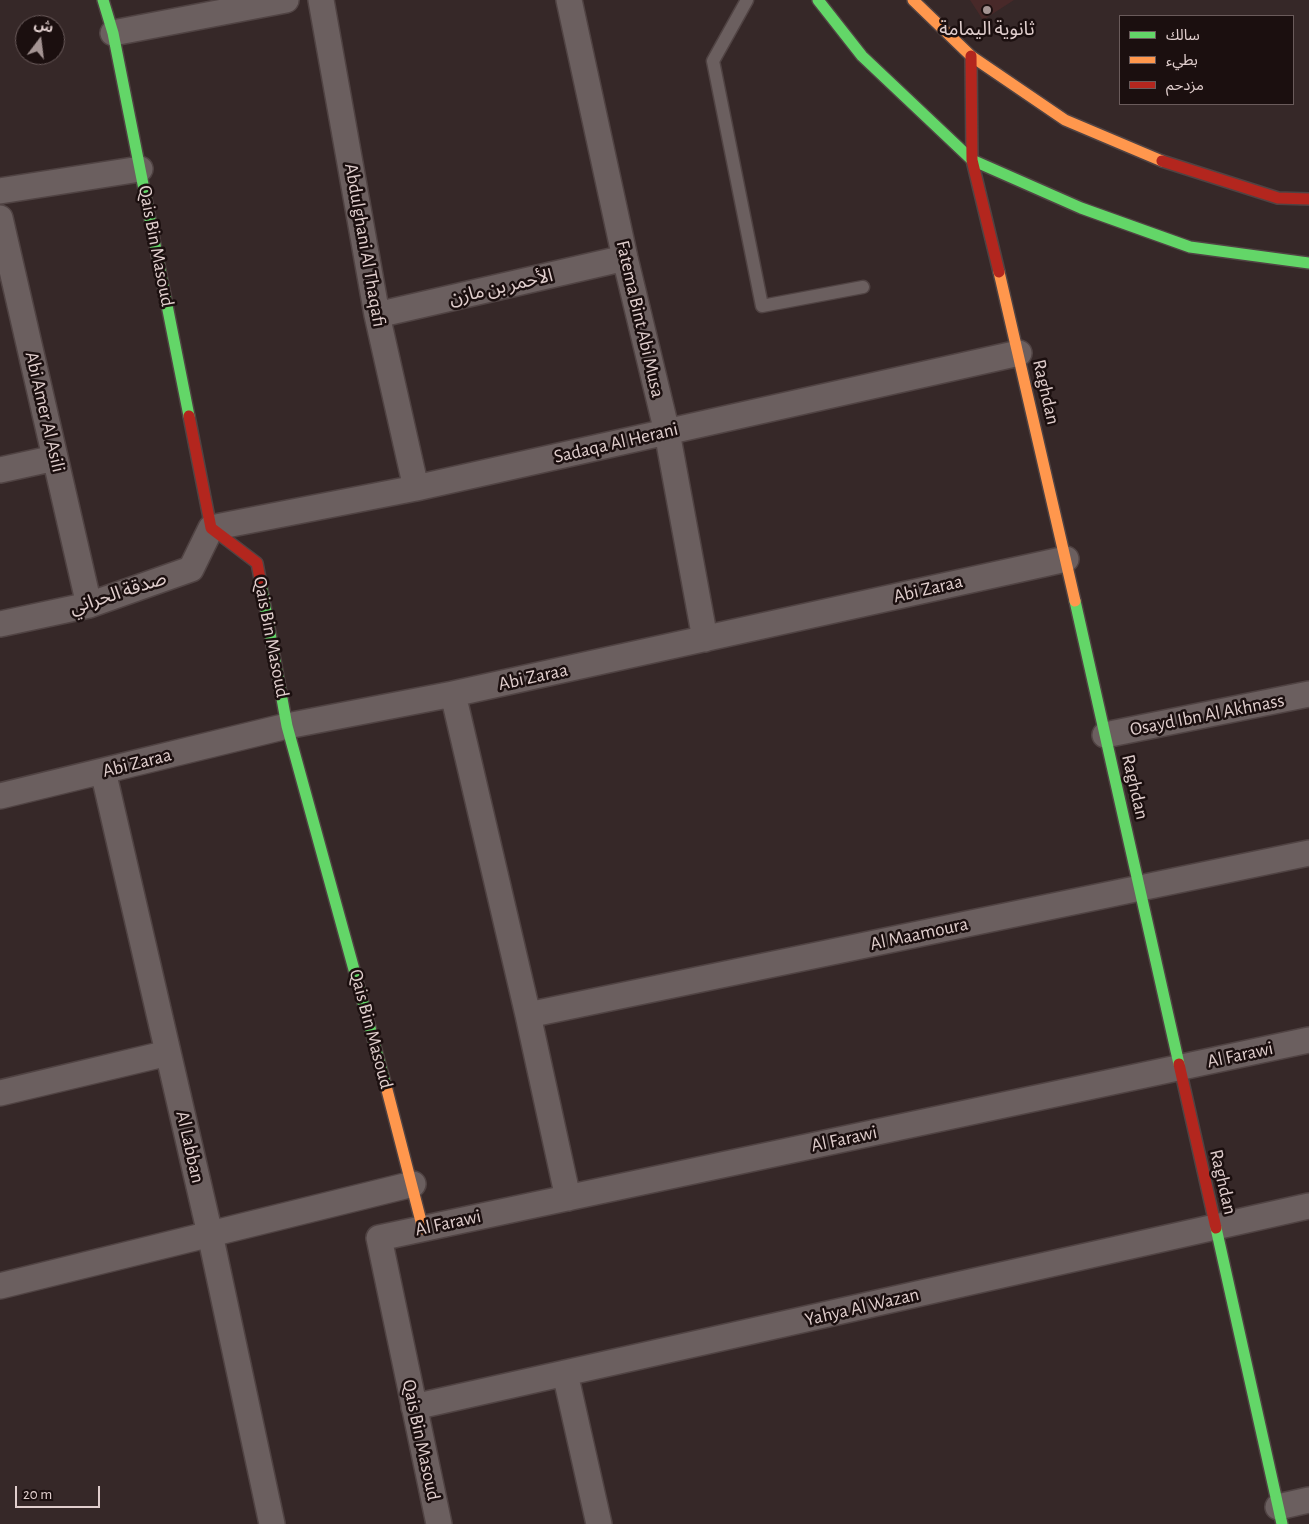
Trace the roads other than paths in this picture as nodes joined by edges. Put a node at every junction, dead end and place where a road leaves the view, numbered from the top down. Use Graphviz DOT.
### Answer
graph roads {
  1 [pos="103,0"];
  2 [pos="286,0"];
  3 [pos="321,0"];
  4 [pos="569,0"];
  5 [pos="747,0"];
  6 [pos="818,0"];
  7 [pos="913,0"];
  8 [pos="113,33"];
  9 [pos="971,56"];
  10 [pos="972,160"];
  11 [pos="140,168"];
  12 [pos="0,191"];
  13 [pos="1309,199"];
  14 [pos="0,218"];
  15 [pos="625,258"];
  16 [pos="1309,263"];
  17 [pos="863,288"];
  18 [pos="377,315"];
  19 [pos="1019,353"];
  20 [pos="667,432"];
  21 [pos="55,458"];
  22 [pos="0,470"];
  23 [pos="416,488"];
  24 [pos="211,528"];
  25 [pos="1066,559"];
  26 [pos="89,605"];
  27 [pos="0,624"];
  28 [pos="705,639"];
  29 [pos="452,694"];
  30 [pos="1309,694"];
  31 [pos="287,726"];
  32 [pos="1105,735"];
  33 [pos="103,772"];
  34 [pos="0,796"];
  35 [pos="1309,853"];
  36 [pos="1139,888"];
  37 [pos="528,1015"];
  38 [pos="1309,1040"];
  39 [pos="168,1053"];
  40 [pos="1180,1068"];
  41 [pos="0,1093"];
  42 [pos="413,1184"];
  43 [pos="568,1198"];
  44 [pos="1309,1206"];
  45 [pos="1216,1227"];
  46 [pos="423,1229"];
  47 [pos="210,1234"];
  48 [pos="379,1238"];
  49 [pos="0,1286"];
  50 [pos="565,1373"];
  51 [pos="414,1407"];
  52 [pos="1309,1500"];
  53 [pos="1280,1516"];
  54 [pos="272,1524"];
  55 [pos="439,1524"];
  56 [pos="599,1524"];
  1 -- 8 [label="street, Qais Bin Masoud"];
  2 -- 8 [label="street"];
  3 -- 18 [label="street, Abdulghani Al Thaqafi"];
  4 -- 15 [label="street, Fatema Bint Abi Musa"];
  5 -- 17 [label="lane"];
  6 -- 10 [label="street"];
  7 -- 9 [label="street"];
  8 -- 11 [label="street, Qais Bin Masoud"];
  9 -- 10 [label="street, Raghdan"];
  9 -- 13 [label="street"];
  10 -- 16 [label="street"];
  10 -- 19 [label="street, Raghdan"];
  11 -- 12 [label="street"];
  11 -- 24 [label="street, Qais Bin Masoud"];
  14 -- 21 [label="street, Abi Amer Al Asili"];
  15 -- 18 [label="street, الأحمر بن مازن"];
  15 -- 20 [label="street, Fatema Bint Abi Musa"];
  18 -- 23 [label="street, Abdulghani Al Thaqafi"];
  19 -- 20 [label="street, Sadaqa Al Herani"];
  19 -- 25 [label="street, Raghdan"];
  20 -- 23 [label="street, Sadaqa Al Herani"];
  20 -- 28 [label="street, Fatema Bint Abi Musa"];
  21 -- 22 [label="street"];
  21 -- 26 [label="street, Abi Amer Al Asili"];
  23 -- 24 [label="street, Sadaqa Al Herani"];
  24 -- 26 [label="street, صدقة الحراني"];
  24 -- 31 [label="street, Qais Bin Masoud"];
  25 -- 28 [label="street, Abi Zaraa"];
  25 -- 32 [label="street, Raghdan"];
  26 -- 27 [label="street, صدقة الحراني"];
  28 -- 29 [label="street, Abi Zaraa"];
  29 -- 31 [label="street, Abi Zaraa"];
  29 -- 37 [label="street"];
  30 -- 32 [label="street, Osayd Ibn Al Akhnass"];
  31 -- 33 [label="street, Abi Zaraa"];
  31 -- 42 [label="street, Qais Bin Masoud"];
  32 -- 36 [label="street, Raghdan"];
  33 -- 34 [label="street, Abi Zaraa"];
  33 -- 39 [label="street, Al Labban"];
  35 -- 36 [label="street, Al Maamoura"];
  36 -- 37 [label="street, Al Maamoura"];
  36 -- 40 [label="street, Raghdan"];
  37 -- 43 [label="street"];
  38 -- 40 [label="street, Al Farawi"];
  39 -- 41 [label="street"];
  39 -- 47 [label="street, Al Labban"];
  40 -- 43 [label="street, Al Farawi"];
  40 -- 45 [label="street, Raghdan"];
  42 -- 46 [label="street, Qais Bin Masoud"];
  42 -- 47 [label="street"];
  43 -- 46 [label="street, Al Farawi"];
  44 -- 45 [label="street, Yahya Al Wazan"];
  45 -- 50 [label="street, Yahya Al Wazan"];
  45 -- 53 [label="street, Raghdan"];
  46 -- 48 [label="street, Al Farawi"];
  47 -- 49 [label="street"];
  47 -- 54 [label="street, Al Labban"];
  48 -- 51 [label="street, Qais Bin Masoud"];
  50 -- 51 [label="street, Yahya Al Wazan"];
  50 -- 56 [label="street"];
  51 -- 55 [label="street, Qais Bin Masoud"];
  52 -- 53 [label="street"];
}
